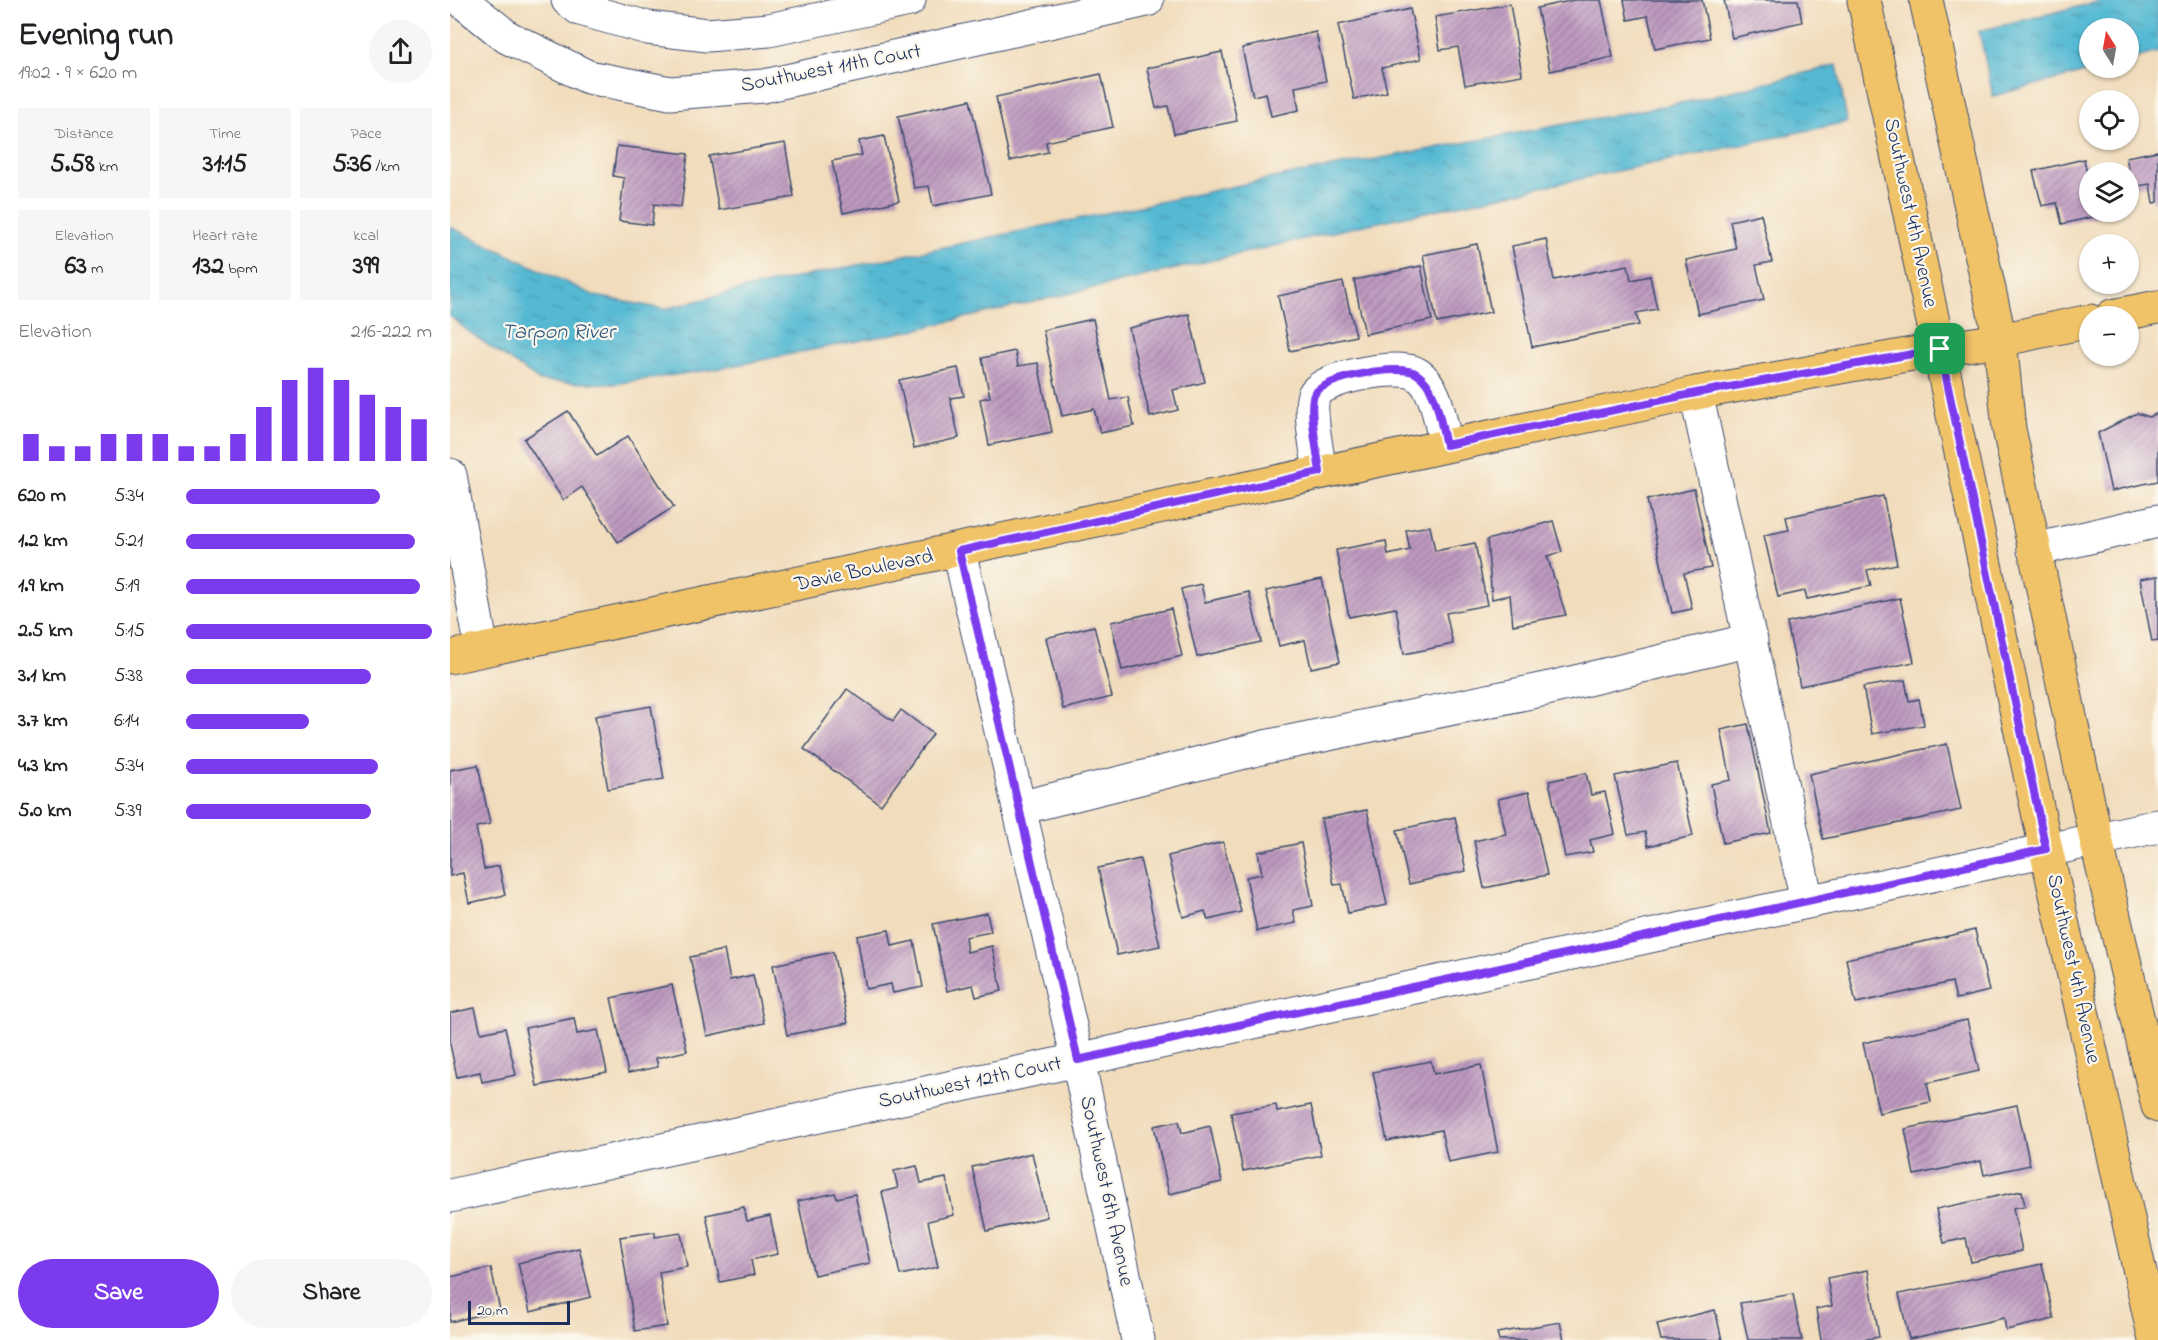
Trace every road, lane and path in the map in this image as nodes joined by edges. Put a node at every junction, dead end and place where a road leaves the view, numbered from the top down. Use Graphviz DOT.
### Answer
graph roads {
  1 [pos="461,0"];
  2 [pos="568,0"];
  3 [pos="909,0"];
  4 [pos="1147,0"];
  5 [pos="1864,0"];
  6 [pos="1926,0"];
  7 [pos="859,11"];
  8 [pos="869,63"];
  9 [pos="2158,307"];
  10 [pos="2139,311"];
  11 [pos="2079,323"];
  12 [pos="2000,340"];
  13 [pos="1940,349"];
  14 [pos="1696,393"];
  15 [pos="1446,445"];
  16 [pos="1320,472"];
  17 [pos="450,475"];
  18 [pos="2158,521"];
  19 [pos="2034,550"];
  20 [pos="959,551"];
  21 [pos="1751,640"];
  22 [pos="482,650"];
  23 [pos="450,657"];
  24 [pos="1019,808"];
  25 [pos="2158,826"];
  26 [pos="2096,839"];
  27 [pos="2046,849"];
  28 [pos="1807,902"];
  29 [pos="1078,1060"];
  30 [pos="2158,1106"];
  31 [pos="450,1196"];
  32 [pos="1137,1340"];
  33 [pos="2155,1340"];
  1 -- 8 [label="street, Southwest 11th Court"];
  2 -- 7 [label="street"];
  3 -- 7 [label="street"];
  4 -- 8 [label="street, Southwest 11th Court"];
  5 -- 13 [label="main road, Southwest 4th Avenue"];
  6 -- 12 [label="main road"];
  7 -- 8 [label="street"];
  9 -- 10 [label="main road"];
  11 -- 12 [label="main road, Davie Boulevard"];
  12 -- 13 [label="main road, Davie Boulevard"];
  12 -- 19 [label="main road"];
  13 -- 14 [label="main road, Davie Boulevard"];
  13 -- 27 [label="main road, Southwest 4th Avenue"];
  14 -- 15 [label="main road, Davie Boulevard"];
  14 -- 21 [label="street"];
  15 -- 16 [label="main road, Davie Boulevard"];
  15 -- 16 [label="street"];
  16 -- 20 [label="main road, Davie Boulevard"];
  17 -- 22 [label="street"];
  18 -- 19 [label="street"];
  19 -- 26 [label="main road"];
  20 -- 22 [label="main road, Davie Boulevard"];
  20 -- 24 [label="street, Southwest 6th Avenue"];
  21 -- 24 [label="street"];
  21 -- 28 [label="street"];
  22 -- 23 [label="main road, Davie Boulevard"];
  24 -- 29 [label="street, Southwest 6th Avenue"];
  25 -- 26 [label="street, Southwest 12th Court"];
  26 -- 27 [label="street, Southwest 12th Court"];
  26 -- 30 [label="main road"];
  27 -- 28 [label="street, Southwest 12th Court"];
  27 -- 33 [label="main road, Southwest 4th Avenue"];
  28 -- 29 [label="street, Southwest 12th Court"];
  29 -- 31 [label="street, Southwest 12th Court"];
  29 -- 32 [label="street, Southwest 6th Avenue"];
}
